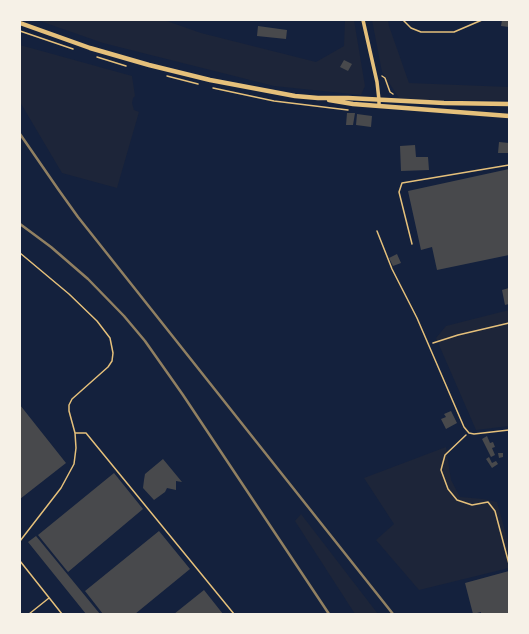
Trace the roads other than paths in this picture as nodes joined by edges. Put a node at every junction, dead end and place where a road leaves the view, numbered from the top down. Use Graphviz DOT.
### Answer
graph roads {
  1 [pos="363,20"];
  2 [pos="403,20"];
  3 [pos="482,20"];
  4 [pos="20,23"];
  5 [pos="318,98"];
  6 [pos="379,100"];
  7 [pos="509,104"];
  8 [pos="379,106"];
  9 [pos="509,116"];
  10 [pos="509,165"];
  11 [pos="377,231"];
  12 [pos="412,244"];
  13 [pos="20,253"];
  14 [pos="509,430"];
  15 [pos="75,433"];
  16 [pos="20,542"];
  17 [pos="20,561"];
  18 [pos="50,598"];
  19 [pos="29,614"];
  20 [pos="62,614"];
  21 [pos="234,614"];
  1 -- 6 [label="street"];
  2 -- 3 [label="lane"];
  4 -- 5 [label="street"];
  5 -- 6 [label="street"];
  5 -- 8 [label="street"];
  6 -- 7 [label="street"];
  6 -- 8 [label="street"];
  8 -- 9 [label="street"];
  10 -- 12 [label="lane"];
  11 -- 14 [label="lane"];
  13 -- 15 [label="lane"];
  15 -- 16 [label="lane"];
  15 -- 21 [label="lane"];
  17 -- 18 [label="lane"];
  18 -- 19 [label="lane"];
  18 -- 20 [label="lane"];
}
